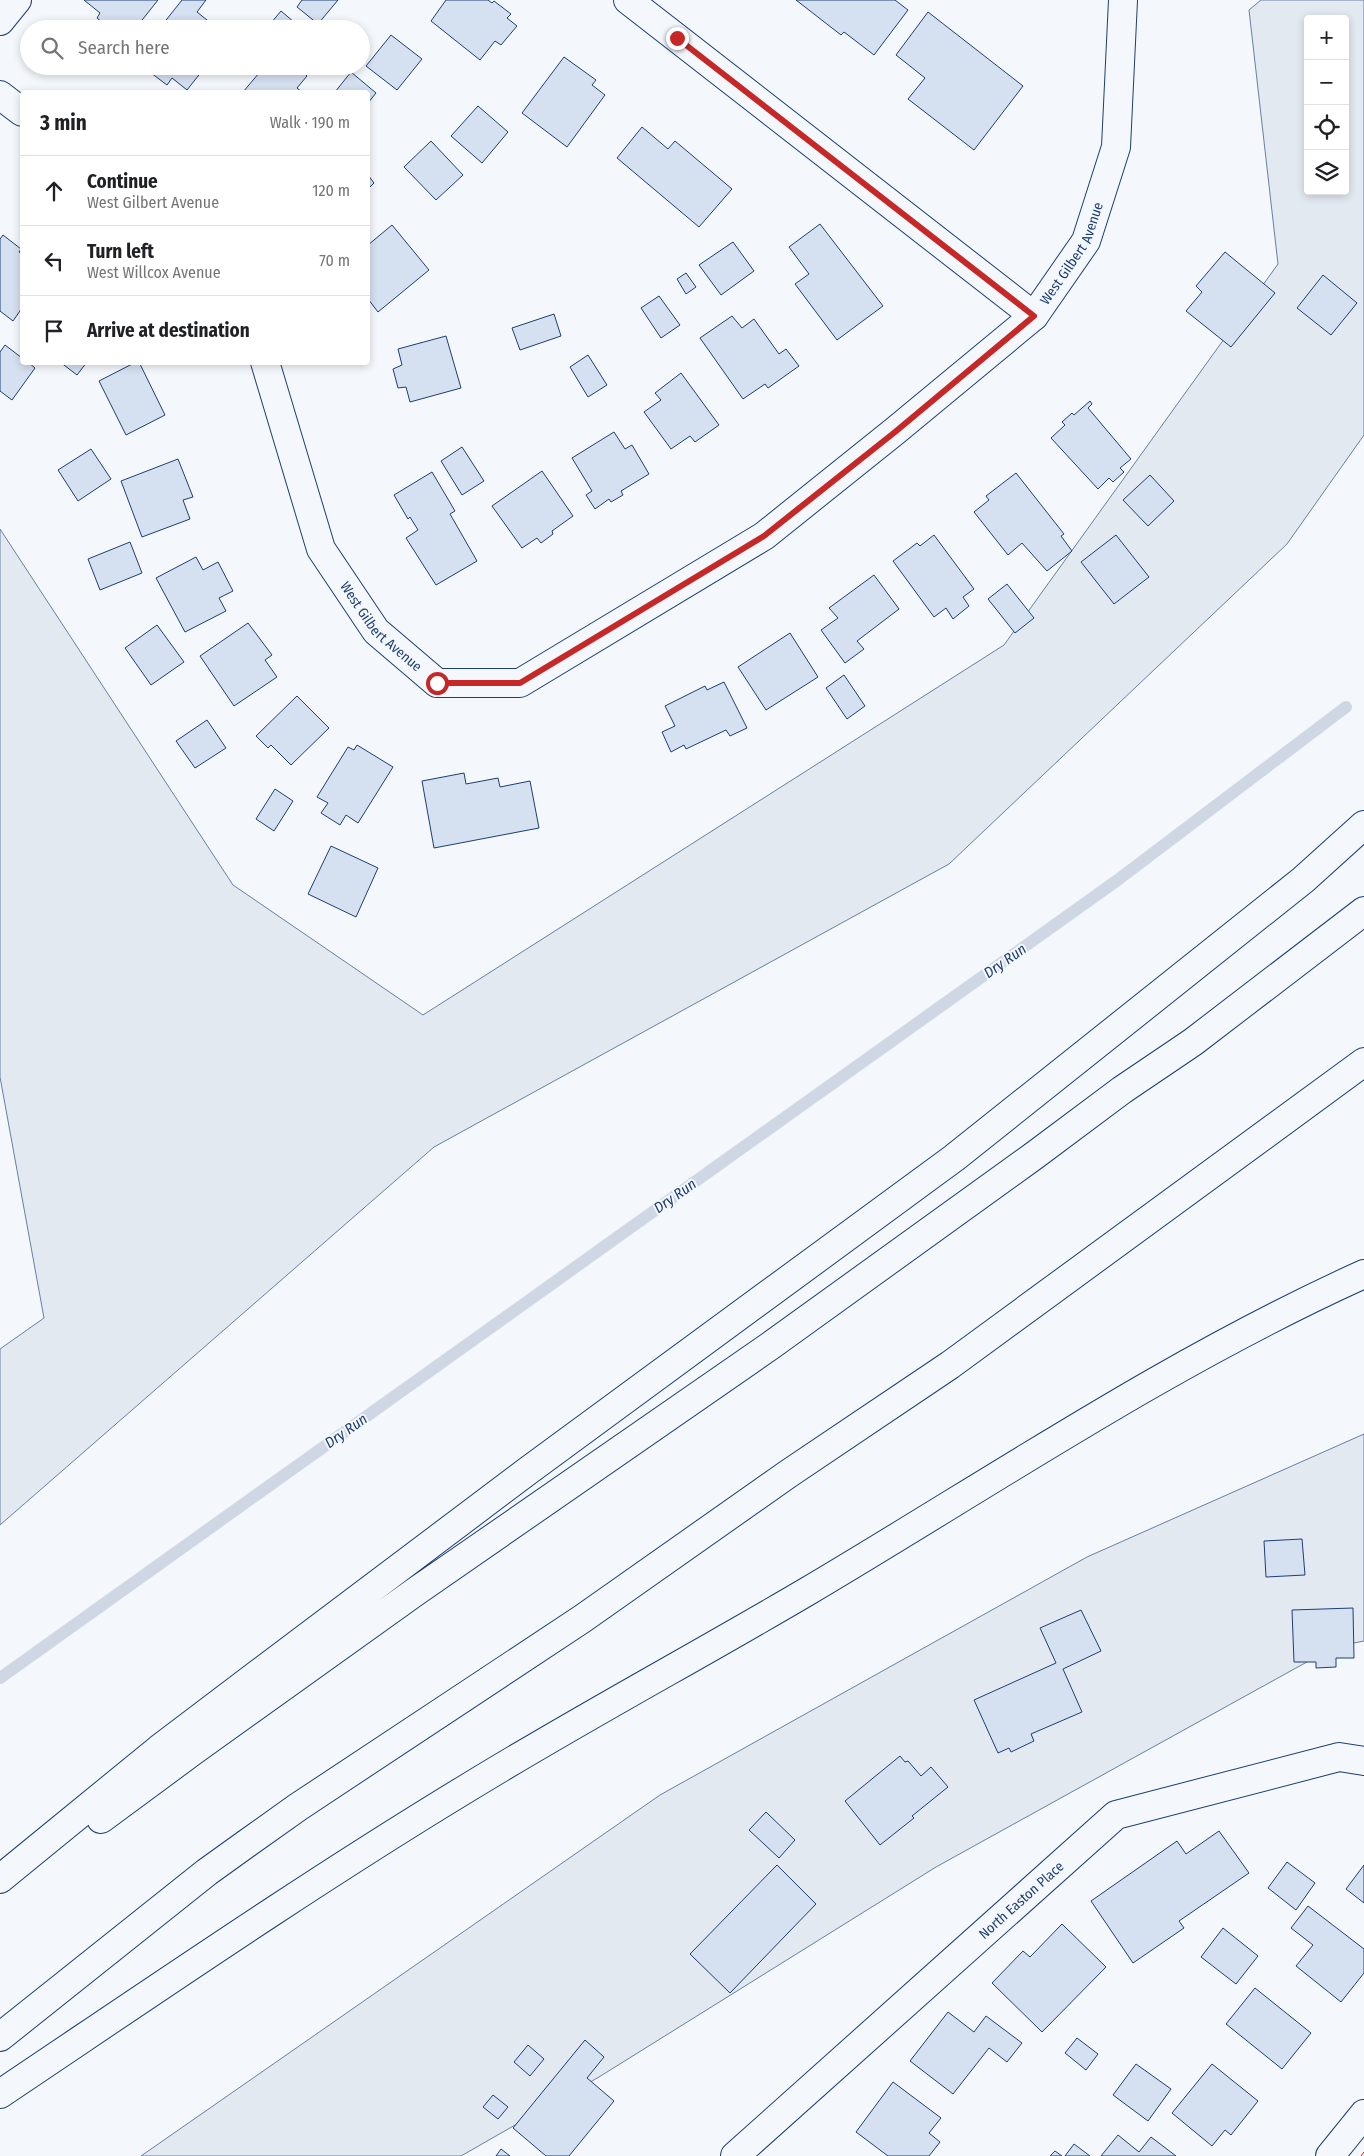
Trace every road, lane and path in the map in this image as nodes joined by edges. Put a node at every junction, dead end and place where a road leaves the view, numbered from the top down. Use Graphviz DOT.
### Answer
graph roads {
  1 [pos="16,0"];
  2 [pos="628,0"];
  3 [pos="1123,0"];
  4 [pos="0,22"];
  5 [pos="0,95"];
  6 [pos="20,110"];
  7 [pos="1034,316"];
  8 [pos="266,365"];
  9 [pos="1364,824"];
  10 [pos="1364,911"];
  11 [pos="1364,1062"];
  12 [pos="1364,1274"];
  13 [pos="1364,1761"];
  14 [pos="0,1879"];
  15 [pos="0,1894"];
  16 [pos="0,2037"];
  17 [pos="0,2094"];
  18 [pos="1364,2114"];
  19 [pos="735,2156"];
  20 [pos="1330,2156"];
  1 -- 4 [label="main road"];
  2 -- 7 [label="main road"];
  3 -- 7 [label="main road, West Gilbert Avenue"];
  5 -- 6 [label="main road"];
  7 -- 8 [label="main road, West Gilbert Avenue"];
  9 -- 14 [label="main road"];
  10 -- 15 [label="main road"];
  11 -- 16 [label="main road"];
  12 -- 17 [label="main road"];
  13 -- 19 [label="main road, North Easton Place"];
  18 -- 20 [label="main road"];
}
